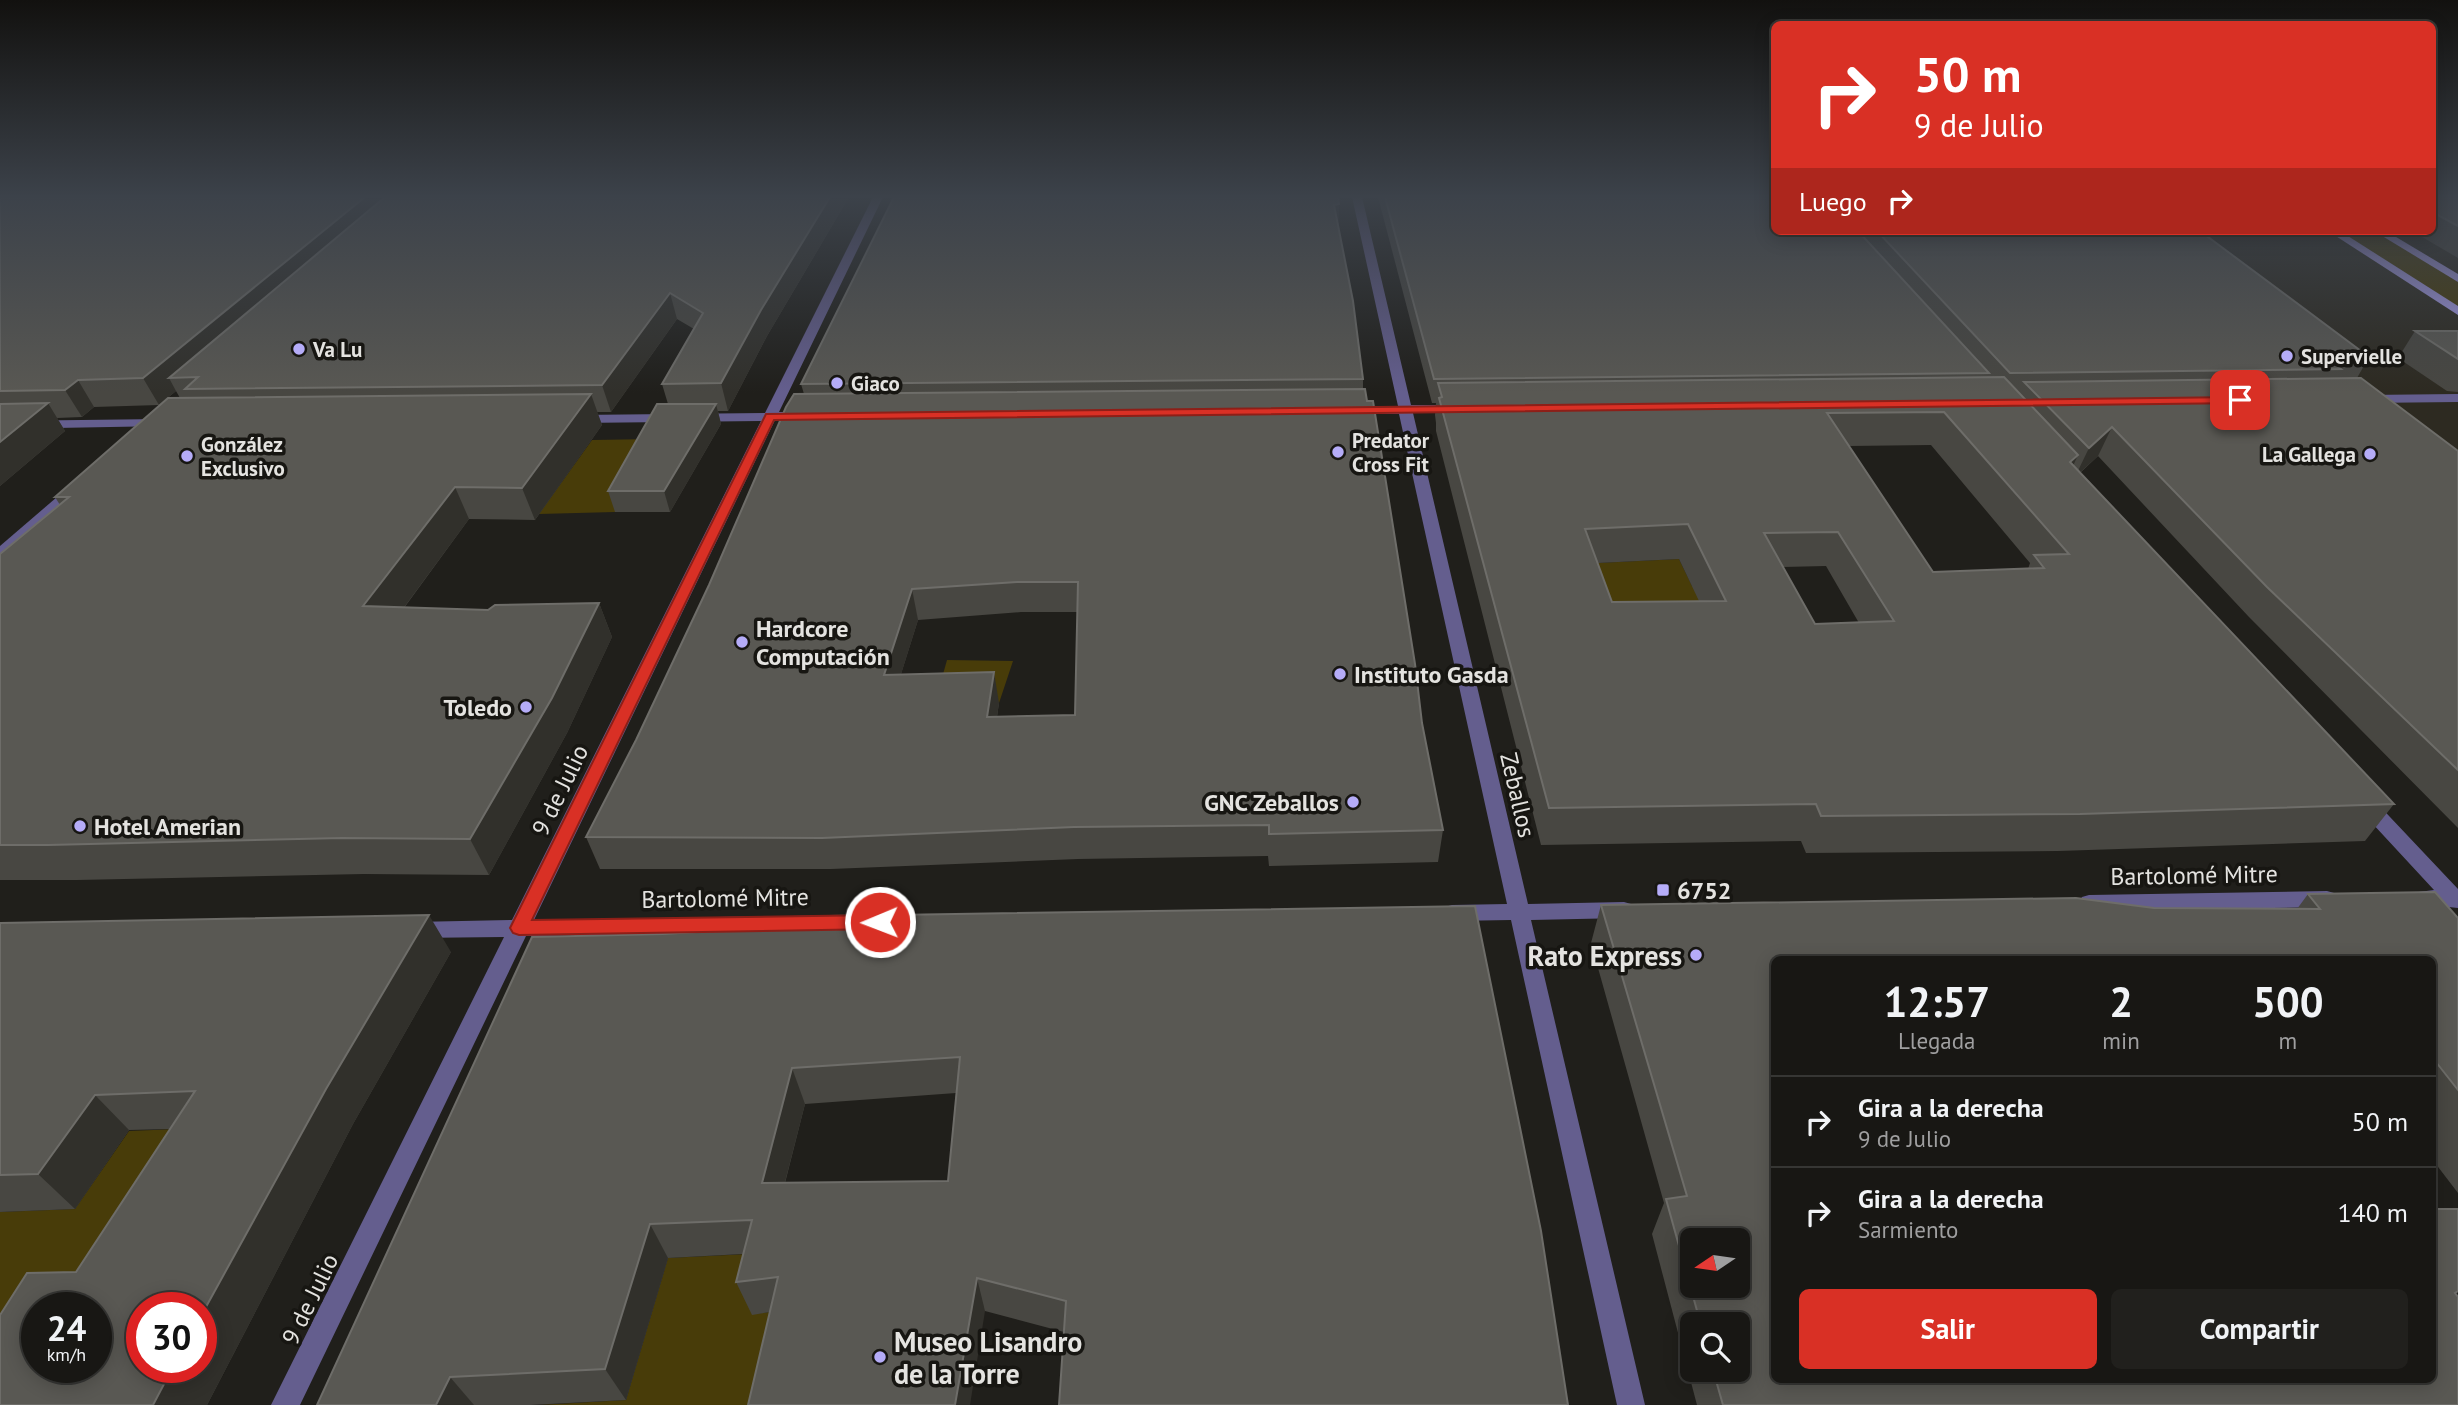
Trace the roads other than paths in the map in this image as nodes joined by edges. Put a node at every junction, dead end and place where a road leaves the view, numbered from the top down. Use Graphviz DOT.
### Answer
graph roads {
  1 [pos="846,263"];
  2 [pos="1372,263"];
  3 [pos="2382,263"];
  4 [pos="2431,263"];
  5 [pos="2458,279"];
  6 [pos="2458,311"];
  7 [pos="2458,398"];
  8 [pos="2349,399"];
  9 [pos="1474,409"];
  10 [pos="1337,410"];
  11 [pos="1406,410"];
  12 [pos="770,416"];
  13 [pos="825,416"];
  14 [pos="156,419"];
  15 [pos="564,419"];
  16 [pos="178,423"];
  17 [pos="0,425"];
  18 [pos="131,441"];
  19 [pos="90,476"];
  20 [pos="0,554"];
  21 [pos="2360,797"];
  22 [pos="2397,898"];
  23 [pos="2341,899"];
  24 [pos="2456,899"];
  25 [pos="2063,904"];
  26 [pos="1644,910"];
  27 [pos="1519,912"];
  28 [pos="1436,913"];
  29 [pos="866,922"];
  30 [pos="519,928"];
  31 [pos="396,930"];
  32 [pos="285,1405"];
  33 [pos="1630,1405"];
  1 -- 12 [label="street, 9 de Julio"];
  2 -- 11 [label="street, Zeballos"];
  3 -- 6 [label="main road"];
  4 -- 5 [label="main road"];
  7 -- 8 [label="street"];
  9 -- 11 [label="street"];
  10 -- 11 [label="street"];
  11 -- 27 [label="street, Zeballos"];
  12 -- 13 [label="street"];
  12 -- 15 [label="street"];
  12 -- 30 [label="street, 9 de Julio"];
  14 -- 16 [label="street"];
  14 -- 17 [label="street"];
  14 -- 18 [label="street"];
  19 -- 20 [label="street"];
  21 -- 24 [label="street"];
  22 -- 24 [label="street"];
  23 -- 25 [label="street, Bartolomé Mitre"];
  26 -- 27 [label="street"];
  27 -- 28 [label="street"];
  27 -- 33 [label="street, Zeballos"];
  29 -- 30 [label="street, Bartolomé Mitre"];
  30 -- 31 [label="street, Bartolomé Mitre"];
  30 -- 32 [label="street, 9 de Julio"];
}
